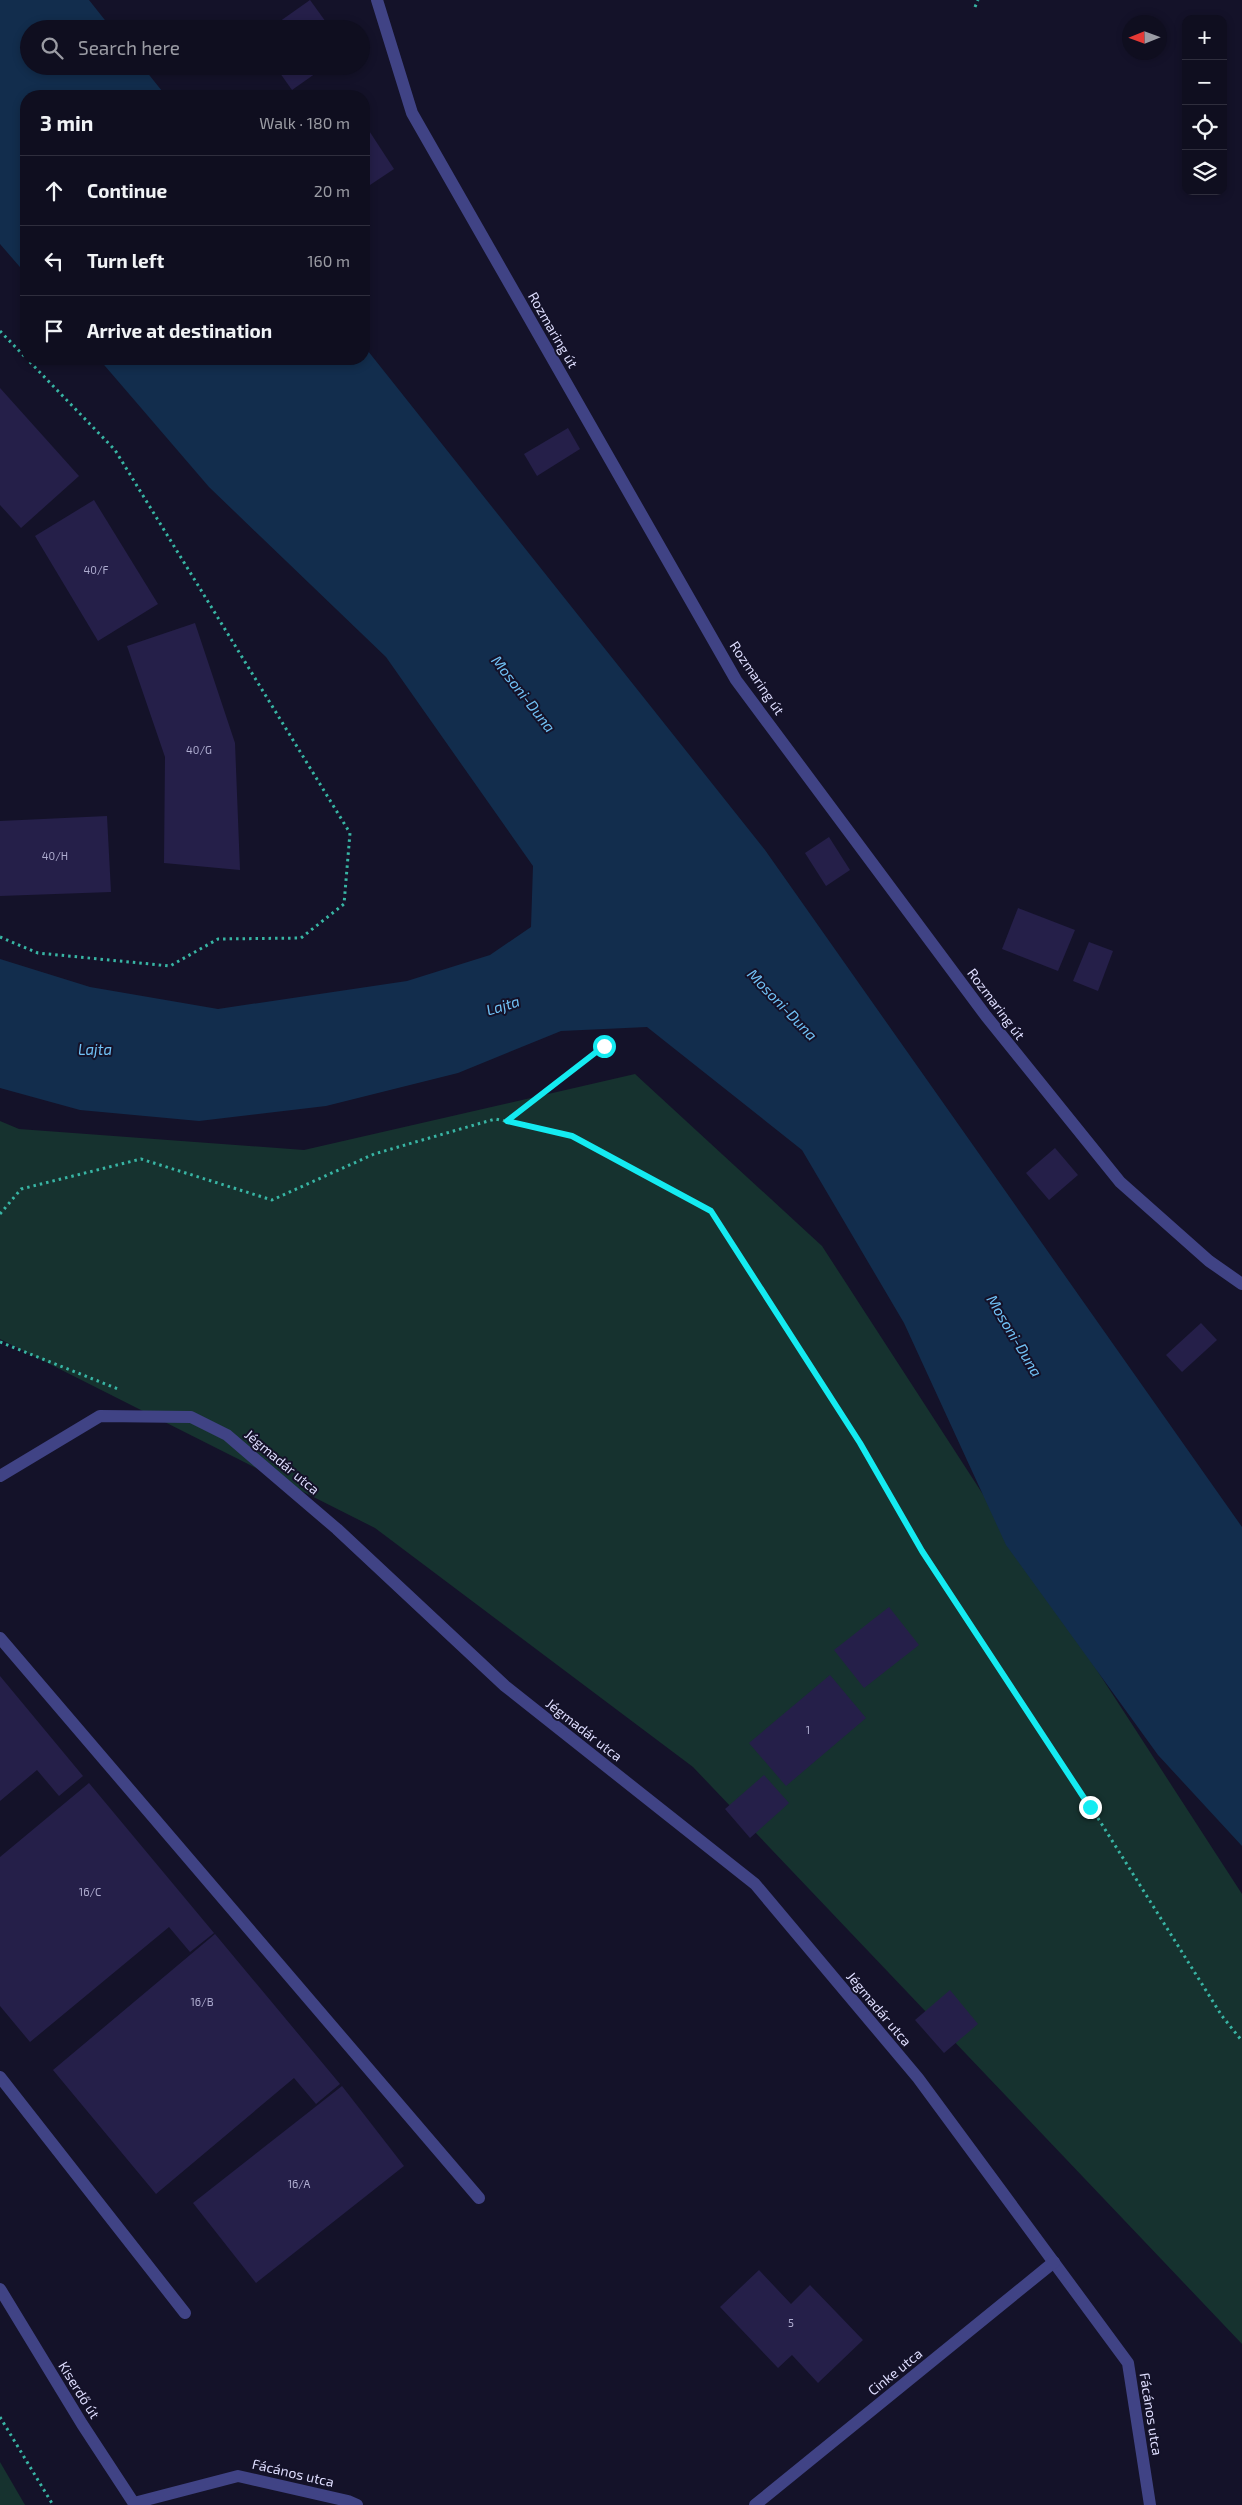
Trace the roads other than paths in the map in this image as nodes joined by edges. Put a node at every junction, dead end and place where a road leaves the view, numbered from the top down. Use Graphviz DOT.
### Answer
graph roads {
  1 [pos="377,0"];
  2 [pos="1242,1284"];
  3 [pos="0,1476"];
  4 [pos="0,1638"];
  5 [pos="0,2077"];
  6 [pos="4,2091"];
  7 [pos="479,2198"];
  8 [pos="1054,2262"];
  9 [pos="0,2289"];
  10 [pos="185,2313"];
  11 [pos="135,2504"];
  12 [pos="357,2505"];
  13 [pos="756,2505"];
  14 [pos="1150,2505"];
  1 -- 2 [label="street, Rozmaring út"];
  3 -- 8 [label="street, Jégmadár utca"];
  4 -- 7 [label="street"];
  5 -- 6 [label="street"];
  6 -- 10 [label="street"];
  8 -- 13 [label="street, Cinke utca"];
  8 -- 14 [label="street, Fácános utca"];
  9 -- 11 [label="street, Kiserdő út"];
  11 -- 12 [label="street, Fácános utca"];
}
